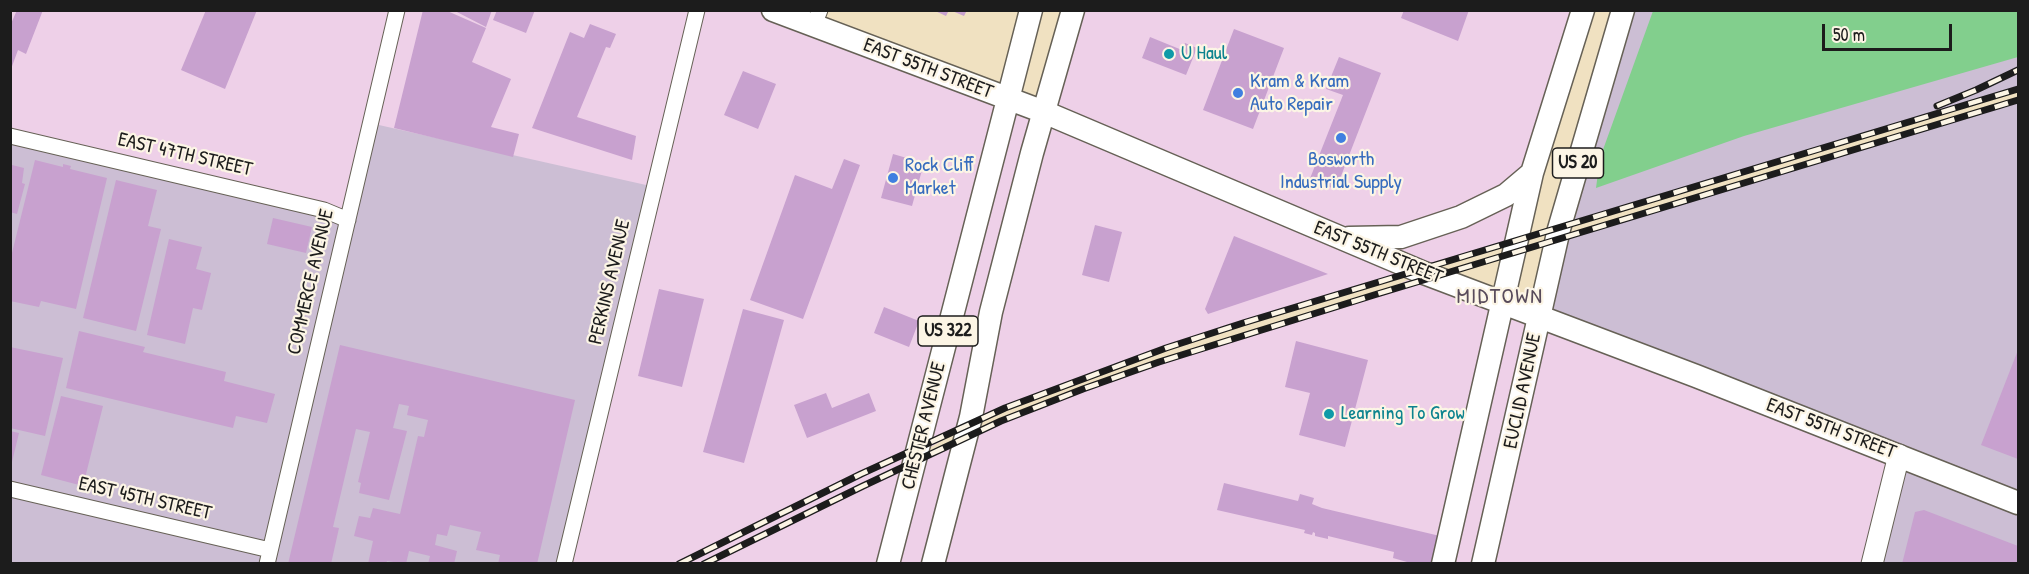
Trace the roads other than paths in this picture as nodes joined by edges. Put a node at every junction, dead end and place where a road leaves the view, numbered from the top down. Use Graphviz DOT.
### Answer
graph roads {
  1 [pos="397,10"];
  2 [pos="697,10"];
  3 [pos="773,10"];
  4 [pos="1031,10"];
  5 [pos="1073,10"];
  6 [pos="1583,10"];
  7 [pos="1623,10"];
  8 [pos="817,18"];
  9 [pos="1008,99"];
  10 [pos="1044,112"];
  11 [pos="10,136"];
  12 [pos="1532,173"];
  13 [pos="348,220"];
  14 [pos="1342,239"];
  15 [pos="1503,303"];
  16 [pos="1539,316"];
  17 [pos="1899,455"];
  18 [pos="10,489"];
  19 [pos="2019,503"];
  20 [pos="268,557"];
  21 [pos="564,564"];
  22 [pos="888,564"];
  23 [pos="933,564"];
  24 [pos="1443,564"];
  25 [pos="1484,564"];
  26 [pos="1872,564"];
  1 -- 13 [label="street, COMMERCE AVENUE"];
  2 -- 21 [label="street, PERKINS AVENUE"];
  3 -- 8 [label="main road, EAST 55TH STREET"];
  4 -- 9 [label="main road, CHESTER AVENUE / US 322"];
  5 -- 10 [label="main road, CHESTER AVENUE / US 322"];
  6 -- 12 [label="main road, EUCLID AVENUE / US 20"];
  7 -- 16 [label="main road, EUCLID AVENUE / US 20"];
  8 -- 9 [label="main road, EAST 55TH STREET"];
  9 -- 10 [label="main road, EAST 55TH STREET"];
  9 -- 22 [label="main road, CHESTER AVENUE / US 322"];
  10 -- 14 [label="main road, EAST 55TH STREET"];
  10 -- 23 [label="main road, CHESTER AVENUE / US 322"];
  11 -- 13 [label="street, EAST 47TH STREET"];
  12 -- 14 [label="main road"];
  12 -- 15 [label="main road, EUCLID AVENUE / US 20"];
  13 -- 20 [label="street, COMMERCE AVENUE"];
  14 -- 15 [label="main road, EAST 55TH STREET"];
  15 -- 16 [label="main road, EAST 55TH STREET"];
  15 -- 24 [label="main road, EUCLID AVENUE / US 20"];
  16 -- 17 [label="main road, EAST 55TH STREET"];
  16 -- 25 [label="main road, EUCLID AVENUE / US 20"];
  17 -- 19 [label="main road, EAST 55TH STREET"];
  17 -- 26 [label="street"];
  18 -- 20 [label="street, EAST 45TH STREET"];
}
